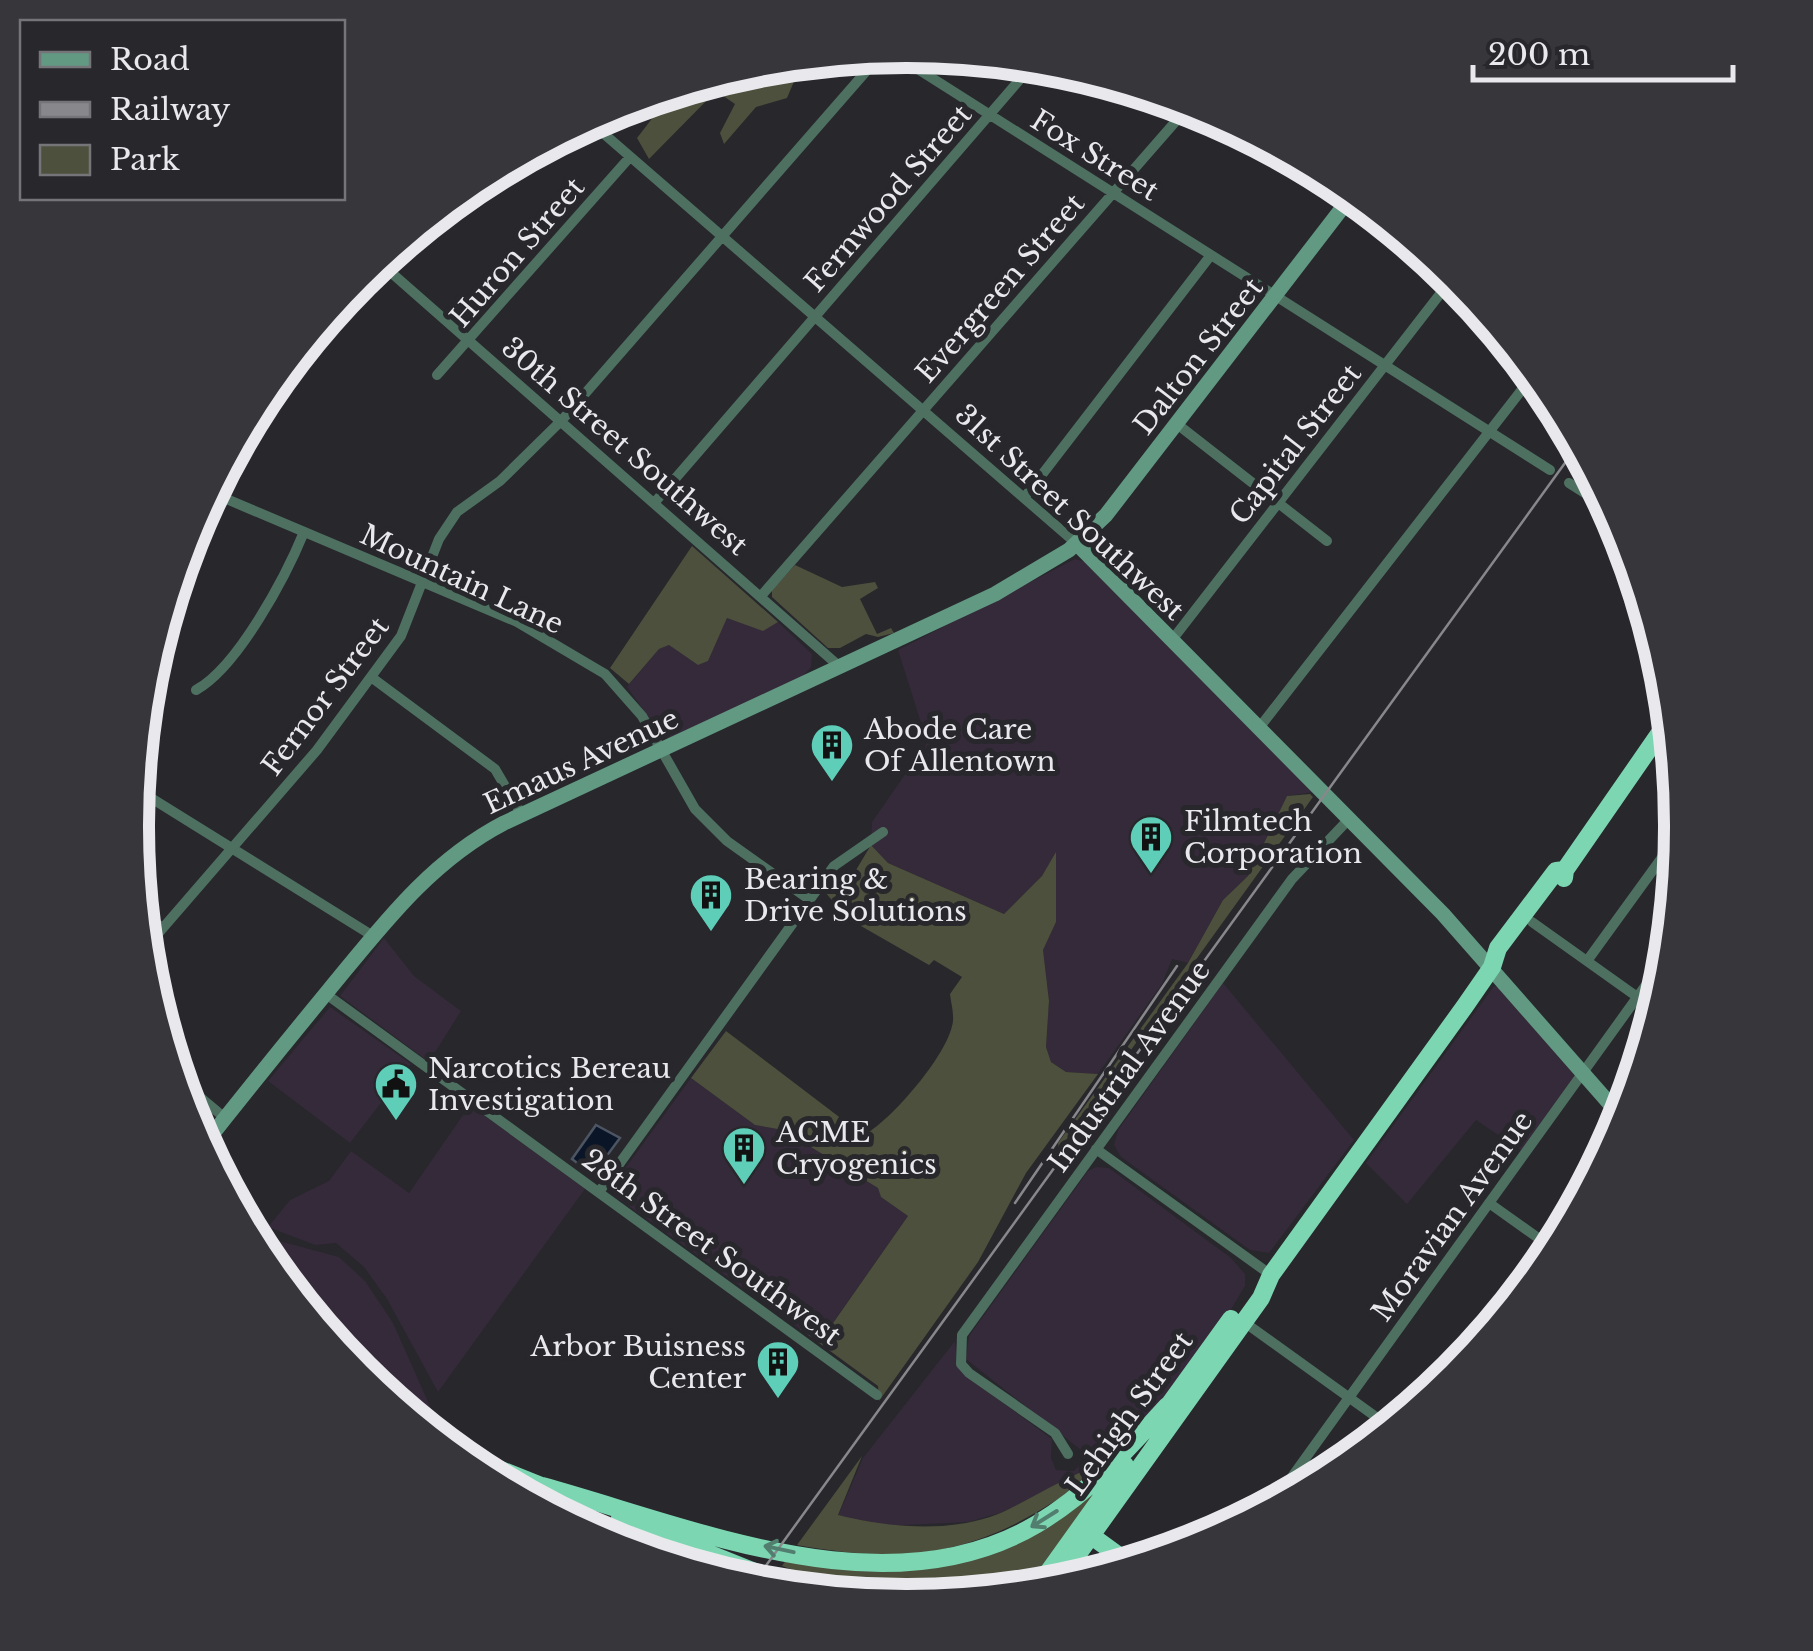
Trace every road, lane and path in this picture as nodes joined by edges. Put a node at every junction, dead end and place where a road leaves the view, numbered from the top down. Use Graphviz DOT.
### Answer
graph roads {
  1 [pos="916,68"];
  2 [pos="869,69"];
  3 [pos="1022,77"];
  4 [pos="990,114"];
  5 [pos="1178,118"];
  6 [pos="601,132"];
  7 [pos="630,157"];
  8 [pos="1113,192"];
  9 [pos="1344,207"];
  10 [pos="723,237"];
  11 [pos="1211,255"];
  12 [pos="390,272"];
  13 [pos="1443,291"];
  14 [pos="1276,296"];
  15 [pos="815,317"];
  16 [pos="470,340"];
  17 [pos="1384,365"];
  18 [pos="437,376"];
  19 [pos="1524,386"];
  20 [pos="922,410"];
  21 [pos="562,420"];
  22 [pos="1177,424"];
  23 [pos="1488,431"];
  24 [pos="1550,470"];
  25 [pos="1569,483"];
  26 [pos="1588,495"];
  27 [pos="223,498"];
  28 [pos="1024,498"];
  29 [pos="654,502"];
  30 [pos="1279,503"];
  31 [pos="304,532"];
  32 [pos="1328,541"];
  33 [pos="1076,544"];
  34 [pos="424,584"];
  35 [pos="761,596"];
  36 [pos="1172,640"];
  37 [pos="840,668"];
  38 [pos="371,676"];
  39 [pos="196,690"];
  40 [pos="1259,728"];
  41 [pos="1659,734"];
  42 [pos="660,751"];
  43 [pos="149,797"];
  44 [pos="522,815"];
  45 [pos="1349,820"];
  46 [pos="883,832"];
  47 [pos="232,849"];
  48 [pos="1663,856"];
  49 [pos="1565,870"];
  50 [pos="810,900"];
  51 [pos="1532,922"];
  52 [pos="155,923"];
  53 [pos="163,928"];
  54 [pos="157,935"];
  55 [pos="373,936"];
  56 [pos="1587,961"];
  57 [pos="1492,967"];
  58 [pos="1648,984"];
  59 [pos="326,994"];
  60 [pos="1638,997"];
  61 [pos="1644,1001"];
  62 [pos="1582,1074"];
  63 [pos="199,1096"];
  64 [pos="1611,1106"];
  65 [pos="225,1118"];
  66 [pos="214,1132"];
  67 [pos="1096,1148"];
  68 [pos="599,1192"];
  69 [pos="1490,1203"];
  70 [pos="1541,1240"];
  71 [pos="1270,1275"];
  72 [pos="1244,1322"];
  73 [pos="877,1394"];
  74 [pos="1349,1398"];
  75 [pos="1167,1406"];
  76 [pos="1378,1419"];
  77 [pos="1068,1454"];
  78 [pos="519,1477"];
  79 [pos="1290,1479"];
  80 [pos="542,1486"];
  81 [pos="1086,1532"];
  82 [pos="1116,1554"];
  83 [pos="732,1563"];
  84 [pos="1067,1566"];
  85 [pos="1054,1569"];
  1 -- 4 [label="street, Fox Street"];
  2 -- 10 [label="street, Fernor Street"];
  3 -- 4 [label="street, Fernwood Street"];
  4 -- 8 [label="street, Fox Street"];
  4 -- 15 [label="street, Fernwood Street"];
  5 -- 8 [label="street, Evergreen Street"];
  6 -- 7 [label="street, 31st Street Southwest"];
  7 -- 10 [label="street, 31st Street Southwest"];
  7 -- 16 [label="street, Huron Street"];
  8 -- 11 [label="street, Fox Street"];
  8 -- 20 [label="street, Evergreen Street"];
  9 -- 14 [label="main road, Dalton Street"];
  10 -- 15 [label="street, 31st Street Southwest"];
  10 -- 21 [label="street, Fernor Street"];
  11 -- 14 [label="street, Fox Street"];
  11 -- 28 [label="street"];
  12 -- 16 [label="street, 30th Street Southwest"];
  13 -- 17 [label="street, Capital Street"];
  14 -- 17 [label="street, Fox Street"];
  14 -- 22 [label="main road, Dalton Street"];
  15 -- 20 [label="street, 31st Street Southwest"];
  15 -- 29 [label="street, Fernwood Street"];
  16 -- 18 [label="street, Huron Street"];
  16 -- 21 [label="street, 30th Street Southwest"];
  17 -- 23 [label="street, Fox Street"];
  17 -- 30 [label="street, Capital Street"];
  19 -- 23 [label="street"];
  20 -- 28 [label="street, 31st Street Southwest"];
  20 -- 35 [label="street, Evergreen Street"];
  21 -- 29 [label="street, 30th Street Southwest"];
  21 -- 34 [label="street, Fernor Street"];
  22 -- 30 [label="street"];
  22 -- 33 [label="main road, Dalton Street"];
  23 -- 24 [label="street, Fox Street"];
  23 -- 40 [label="street"];
  25 -- 26 [label="street"];
  27 -- 31 [label="street, Mountain Lane"];
  28 -- 33 [label="street, 31st Street Southwest"];
  29 -- 35 [label="street, 30th Street Southwest"];
  30 -- 32 [label="street"];
  30 -- 36 [label="street, Capital Street"];
  31 -- 34 [label="street, Mountain Lane"];
  31 -- 39 [label="street"];
  33 -- 36 [label="main road, 31st Street Southwest"];
  33 -- 37 [label="main road, Emaus Avenue"];
  34 -- 38 [label="street, Fernor Street"];
  34 -- 42 [label="street, Mountain Lane"];
  35 -- 37 [label="street, 30th Street Southwest"];
  36 -- 40 [label="main road, 31st Street Southwest"];
  37 -- 42 [label="main road, Emaus Avenue"];
  38 -- 44 [label="street"];
  38 -- 47 [label="street, Fernor Street"];
  40 -- 45 [label="main road, 31st Street Southwest"];
  41 -- 49 [label="highway, Lehigh Street"];
  42 -- 44 [label="main road, Emaus Avenue"];
  42 -- 50 [label="street, Mountain Lane"];
  43 -- 47 [label="street"];
  44 -- 55 [label="main road, Emaus Avenue"];
  45 -- 57 [label="main road, 31st Street Southwest"];
  45 -- 67 [label="street, Industrial Avenue"];
  46 -- 50 [label="street"];
  47 -- 53 [label="street, Fernor Street"];
  47 -- 55 [label="street"];
  48 -- 56 [label="street"];
  49 -- 51 [label="highway, Lehigh Street"];
  49 -- 57 [label="highway, Lehigh Street"];
  50 -- 68 [label="street"];
  51 -- 56 [label="street"];
  51 -- 57 [label="highway, Lehigh Street"];
  52 -- 53 [label="street"];
  53 -- 54 [label="street, Fernor Street"];
  55 -- 59 [label="main road, Emaus Avenue"];
  56 -- 60 [label="street"];
  57 -- 62 [label="main road, 31st Street Southwest"];
  57 -- 71 [label="highway, Lehigh Street"];
  58 -- 60 [label="street, Moravian Avenue"];
  59 -- 65 [label="main road, Emaus Avenue"];
  59 -- 68 [label="street, 28th Street Southwest"];
  60 -- 61 [label="street"];
  60 -- 62 [label="street, Moravian Avenue"];
  62 -- 64 [label="main road, 31st Street Southwest"];
  62 -- 69 [label="street, Moravian Avenue"];
  63 -- 65 [label="street"];
  65 -- 66 [label="main road, Emaus Avenue"];
  67 -- 71 [label="street"];
  67 -- 77 [label="street, Industrial Avenue"];
  68 -- 73 [label="street, 28th Street Southwest"];
  69 -- 70 [label="street"];
  69 -- 74 [label="street, Moravian Avenue"];
  71 -- 72 [label="highway, Lehigh Street"];
  71 -- 75 [label="highway, Lehigh Street"];
  72 -- 74 [label="street"];
  72 -- 81 [label="highway, Lehigh Street"];
  74 -- 76 [label="street"];
  74 -- 79 [label="street, Moravian Avenue"];
  75 -- 80 [label="highway, one-way"];
  75 -- 81 [label="highway, Lehigh Street"];
  78 -- 80 [label="highway"];
  80 -- 83 [label="highway"];
  81 -- 82 [label="highway"];
  81 -- 84 [label="highway, Lehigh Street"];
  81 -- 85 [label="highway, Lehigh Street"];
}
